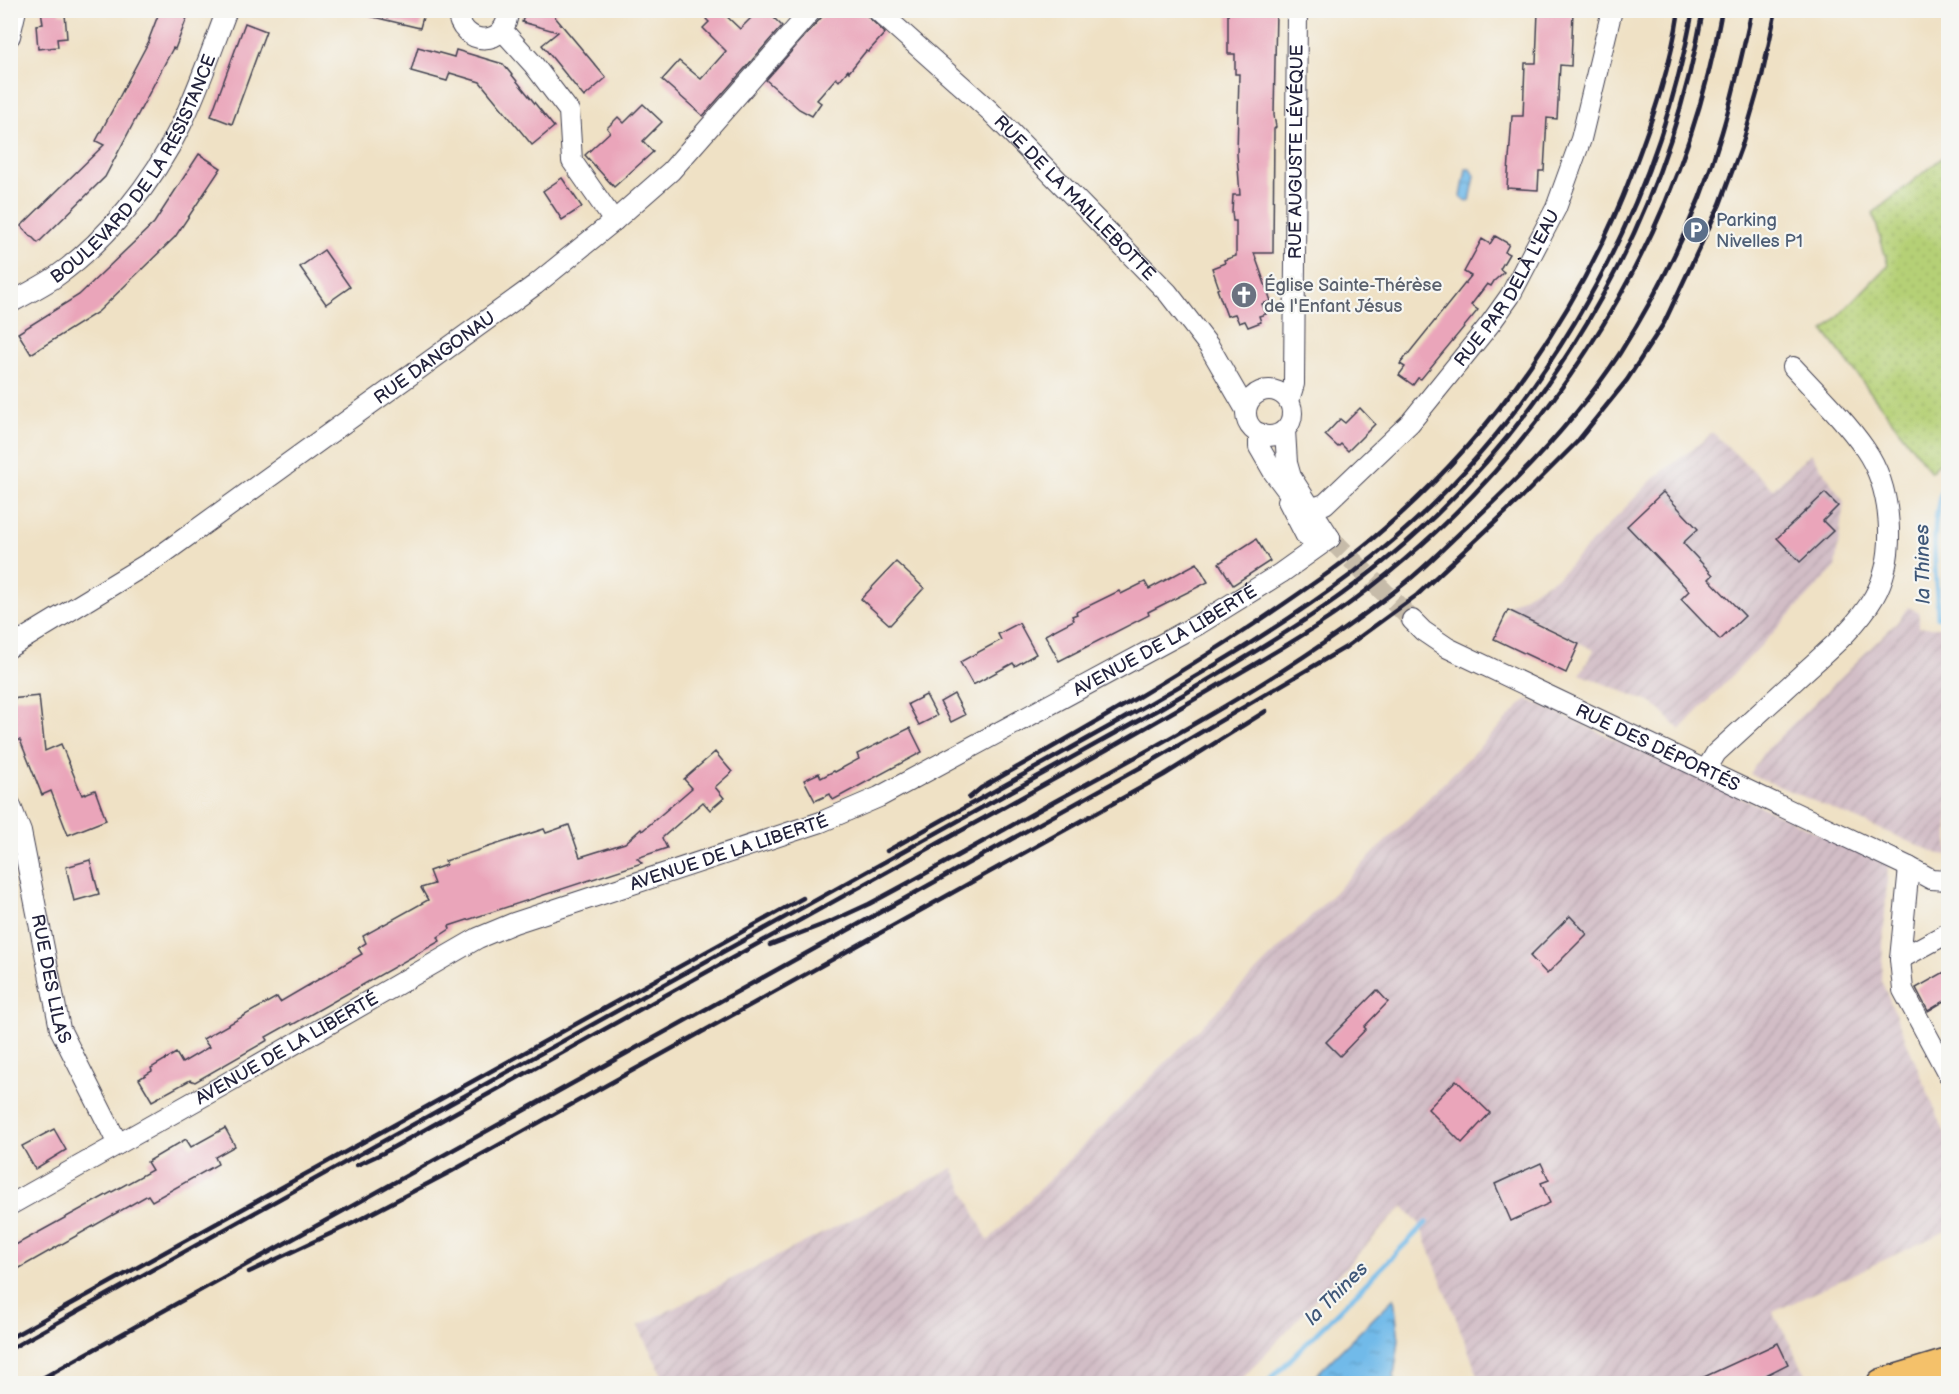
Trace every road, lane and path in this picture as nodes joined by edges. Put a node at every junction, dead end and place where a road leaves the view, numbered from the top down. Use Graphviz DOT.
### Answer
graph roads {
  1 [pos="16,10"];
  2 [pos="227,10"];
  3 [pos="457,10"];
  4 [pos="508,10"];
  5 [pos="812,10"];
  6 [pos="877,10"];
  7 [pos="1297,10"];
  8 [pos="1612,10"];
  9 [pos="503,31"];
  10 [pos="10,36"];
  11 [pos="614,221"];
  12 [pos="10,303"];
  13 [pos="1792,368"];
  14 [pos="1288,400"];
  15 [pos="1246,410"];
  16 [pos="1285,430"];
  17 [pos="1258,433"];
  18 [pos="1274,473"];
  19 [pos="1310,509"];
  20 [pos="1330,538"];
  21 [pos="1412,620"];
  22 [pos="10,647"];
  23 [pos="1706,770"];
  24 [pos="10,804"];
  25 [pos="1909,867"];
  26 [pos="1948,880"];
  27 [pos="1948,933"];
  28 [pos="1900,959"];
  29 [pos="1948,1074"];
  30 [pos="118,1144"];
  31 [pos="10,1205"];
  32 [pos="1948,1364"];
  33 [pos="1882,1383"];
  1 -- 10 [label="street"];
  2 -- 12 [label="street, BOULEVARD DE LA RÉSISTANCE"];
  3 -- 9 [label="street"];
  4 -- 9 [label="street"];
  5 -- 11 [label="street, RUE DANGONAU"];
  6 -- 15 [label="street, RUE DE LA MAILLEBOTTE"];
  7 -- 14 [label="street, RUE AUGUSTE LÉVÉQUE"];
  8 -- 19 [label="street, RUE PAR DELÀ L'EAU"];
  9 -- 11 [label="street"];
  11 -- 22 [label="street, RUE DANGONAU"];
  13 -- 23 [label="street"];
  14 -- 15 [label="street"];
  14 -- 16 [label="street"];
  15 -- 17 [label="street"];
  16 -- 17 [label="street"];
  16 -- 19 [label="street"];
  17 -- 18 [label="street"];
  18 -- 19 [label="street"];
  18 -- 20 [label="street"];
  19 -- 20 [label="street"];
  20 -- 30 [label="street, AVENUE DE LA LIBERTÉ"];
  21 -- 23 [label="street, RUE DES DÉPORTÉS"];
  23 -- 25 [label="street, RUE DES DÉPORTÉS"];
  24 -- 30 [label="street, RUE DES LILAS"];
  25 -- 26 [label="street, RUE DES DÉPORTÉS"];
  25 -- 28 [label="street"];
  27 -- 28 [label="street"];
  28 -- 29 [label="street"];
  30 -- 31 [label="street, AVENUE DE LA LIBERTÉ"];
  32 -- 33 [label="main road"];
}
